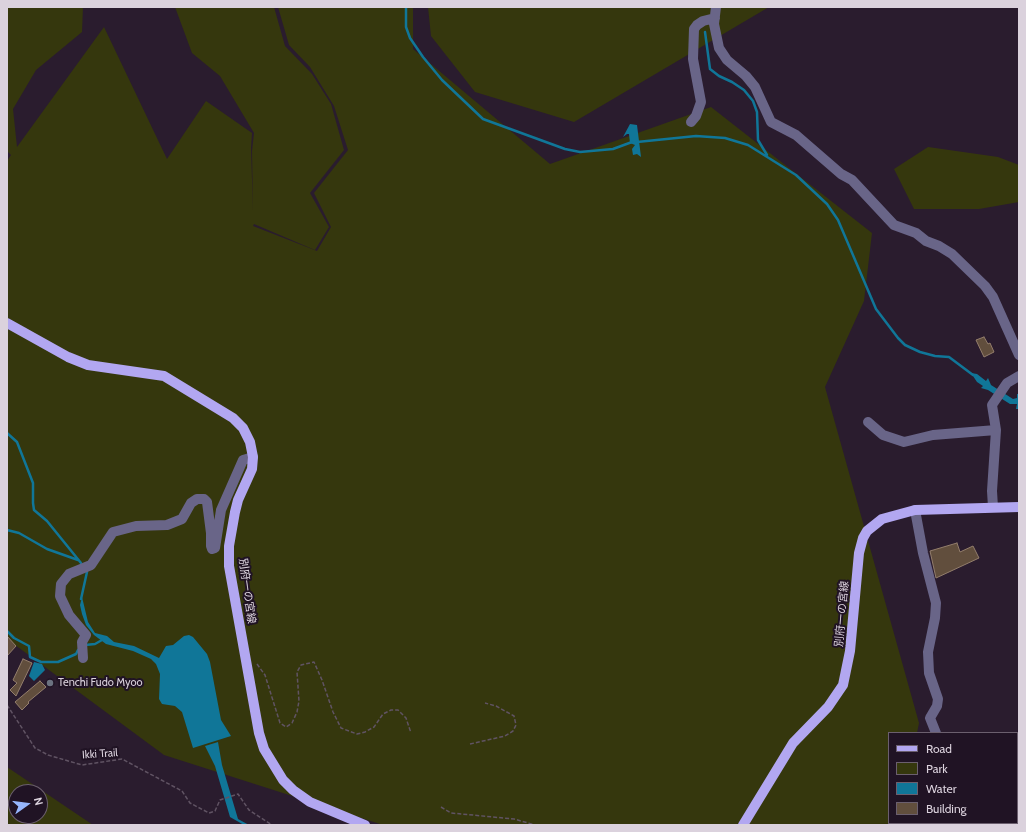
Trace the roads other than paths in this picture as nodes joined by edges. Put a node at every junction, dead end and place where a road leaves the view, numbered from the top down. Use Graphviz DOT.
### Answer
graph roads {
  1 [pos="716,7"];
  2 [pos="715,18"];
  3 [pos="691,122"];
  4 [pos="1004,320"];
  5 [pos="7,322"];
  6 [pos="1019,338"];
  7 [pos="1019,355"];
  8 [pos="1019,376"];
  9 [pos="868,422"];
  10 [pos="996,430"];
  11 [pos="253,457"];
  12 [pos="992,507"];
  13 [pos="1019,507"];
  14 [pos="916,510"];
  15 [pos="83,658"];
  16 [pos="936,732"];
  17 [pos="920,824"];
  18 [pos="365,825"];
  19 [pos="743,825"];
  20 [pos="908,825"];
  1 -- 2 [label="street"];
  2 -- 3 [label="street"];
  2 -- 4 [label="street"];
  4 -- 6 [label="street"];
  4 -- 7 [label="street"];
  5 -- 11 [label="main road, 別府一の宮線"];
  8 -- 10 [label="street"];
  9 -- 10 [label="street"];
  10 -- 12 [label="street"];
  11 -- 15 [label="street"];
  11 -- 18 [label="main road, 別府一の宮線"];
  12 -- 13 [label="main road, 別府一の宮線"];
  12 -- 14 [label="main road, 別府一の宮線"];
  14 -- 16 [label="street"];
  14 -- 19 [label="main road, 別府一の宮線"];
  17 -- 20 [label="street"];
}
